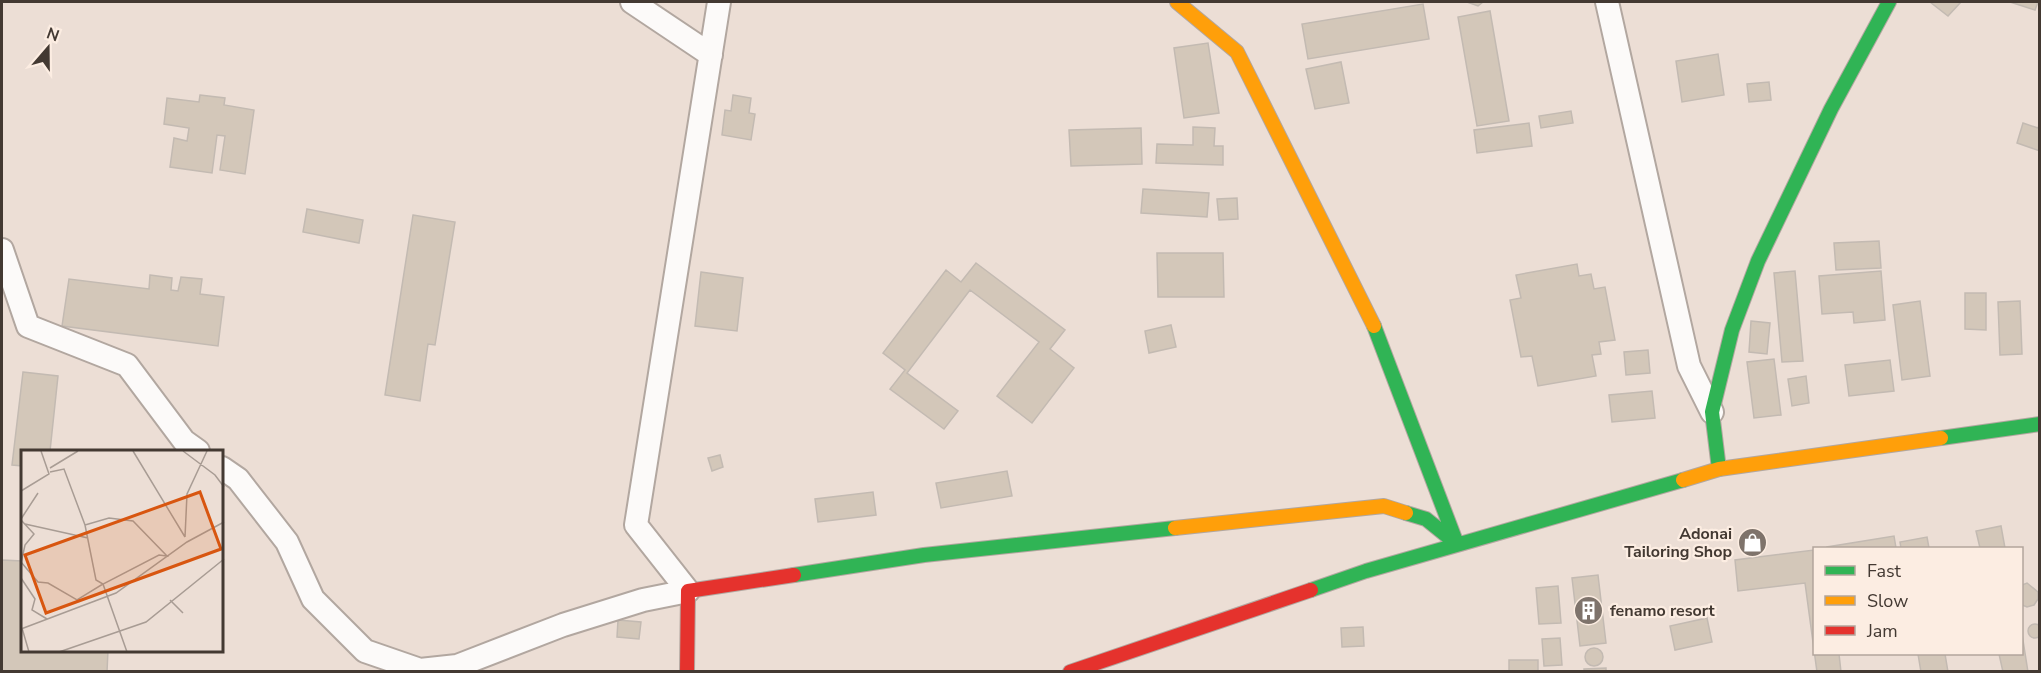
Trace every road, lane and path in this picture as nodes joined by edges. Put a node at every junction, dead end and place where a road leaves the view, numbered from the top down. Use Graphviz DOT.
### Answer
graph roads {
  1 [pos="632,2"];
  2 [pos="719,2"];
  3 [pos="1177,2"];
  4 [pos="1607,2"];
  5 [pos="1889,2"];
  6 [pos="711,55"];
  7 [pos="2,250"];
  8 [pos="1712,411"];
  9 [pos="2040,424"];
  10 [pos="197,450"];
  11 [pos="224,469"];
  12 [pos="1719,469"];
  13 [pos="1457,544"];
  14 [pos="688,591"];
  15 [pos="687,672"];
  16 [pos="1070,672"];
  1 -- 6 [label="street"];
  2 -- 6 [label="street"];
  3 -- 13 [label="street"];
  4 -- 8 [label="street"];
  5 -- 8 [label="street"];
  6 -- 14 [label="street"];
  7 -- 10 [label="street"];
  8 -- 12 [label="street"];
  9 -- 12 [label="street"];
  11 -- 14 [label="street"];
  12 -- 13 [label="street"];
  13 -- 14 [label="street"];
  13 -- 16 [label="street"];
  14 -- 15 [label="street"];
}
